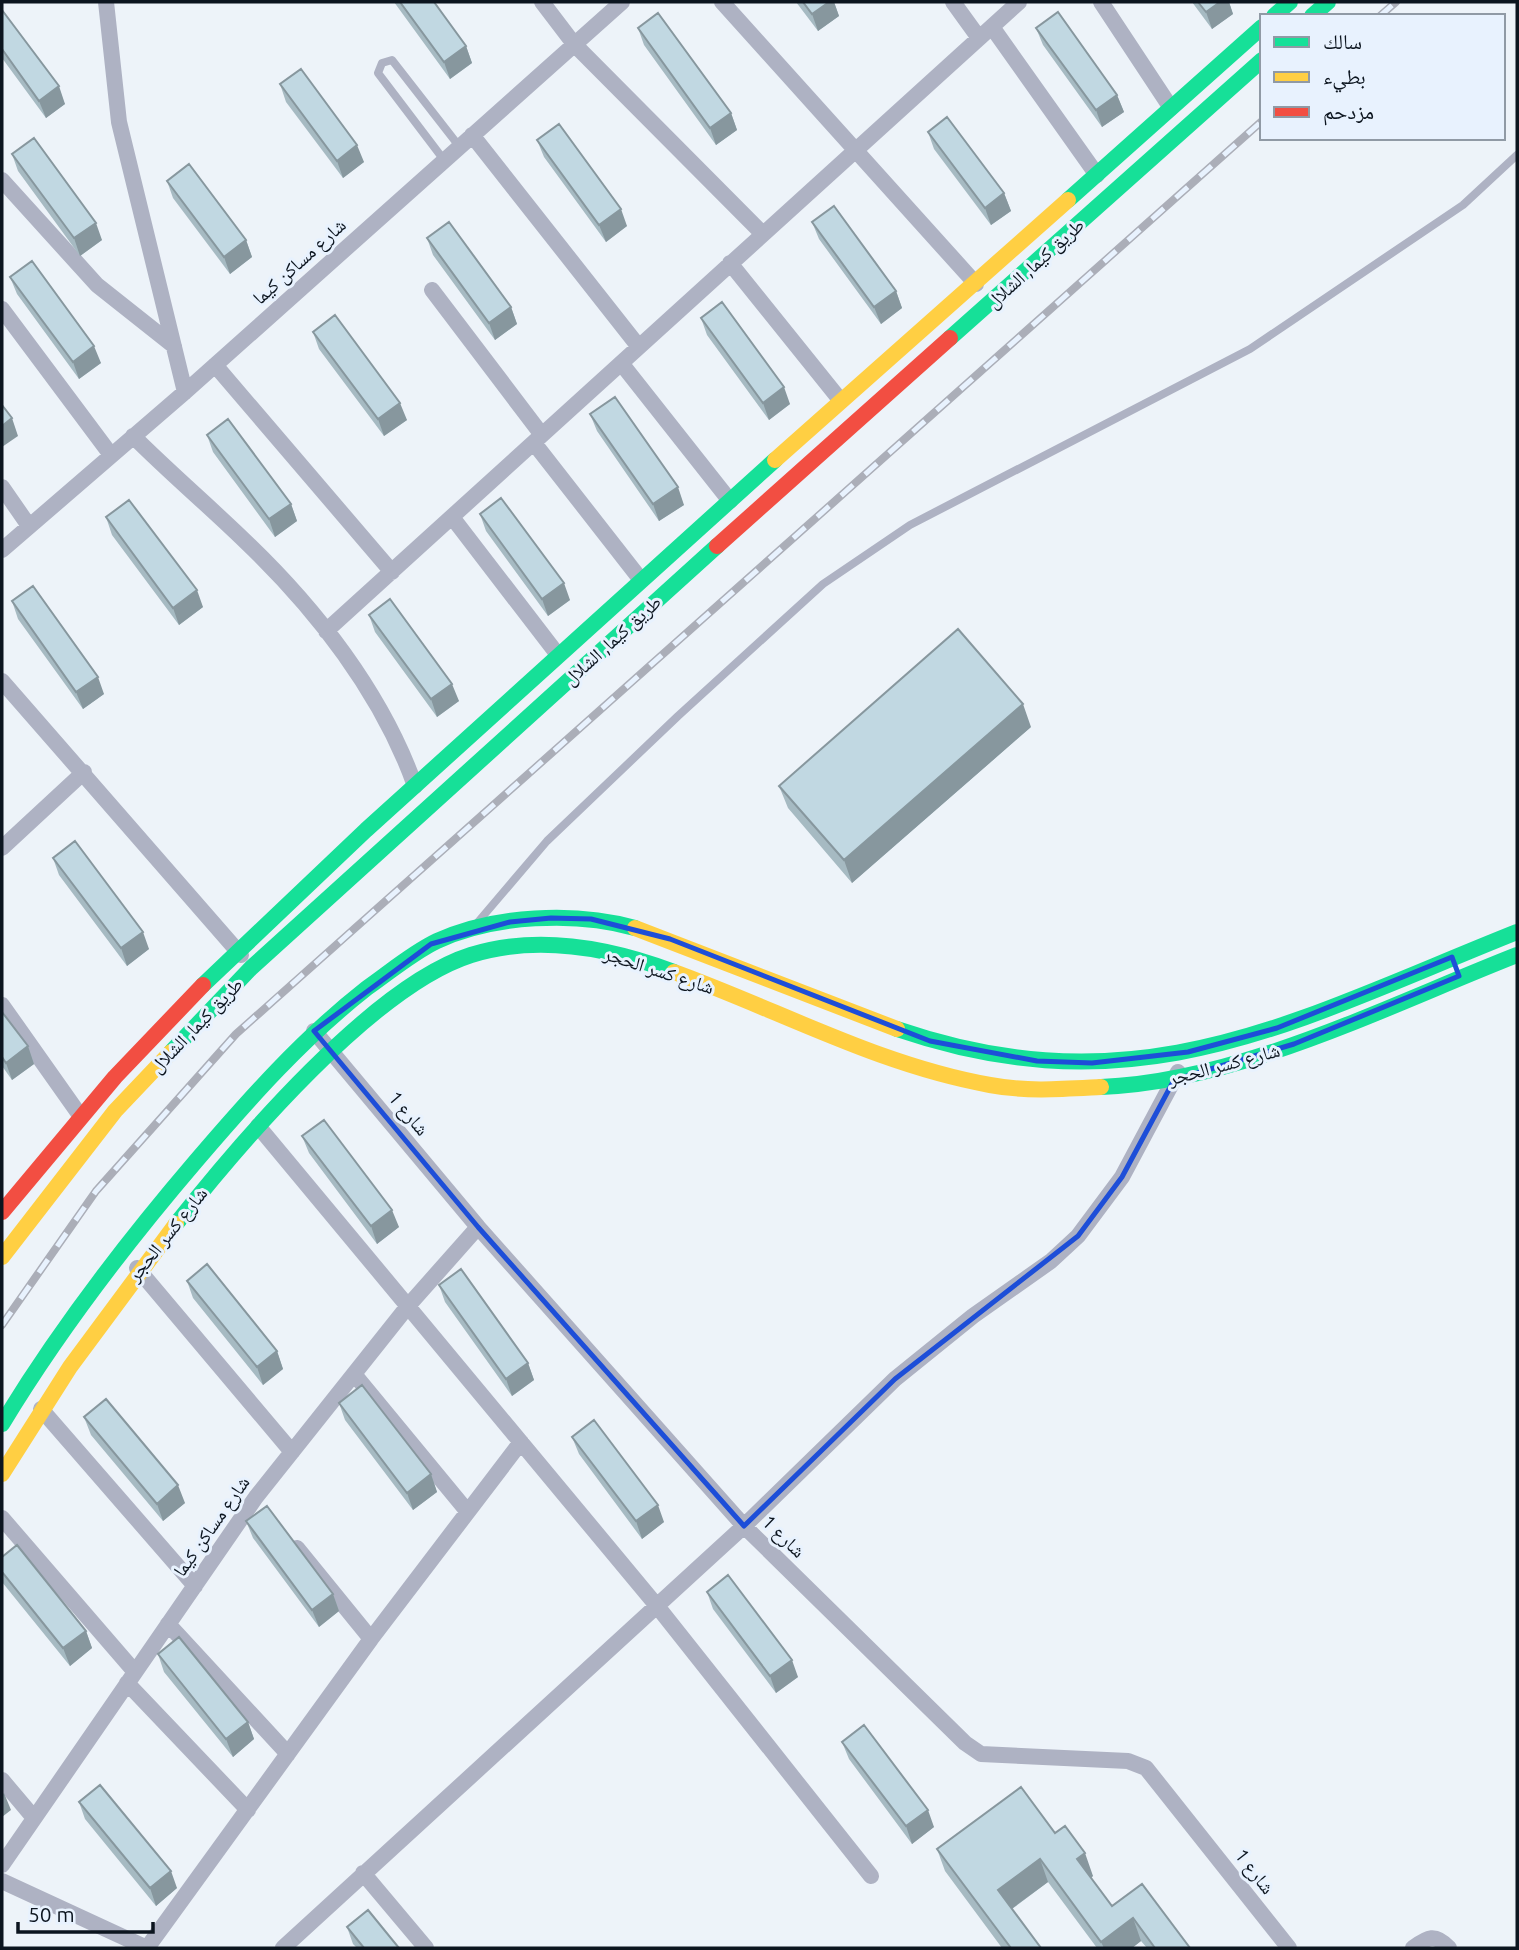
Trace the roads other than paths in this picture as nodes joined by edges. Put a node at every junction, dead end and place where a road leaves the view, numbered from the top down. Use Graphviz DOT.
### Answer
graph roads {
  1 [pos="106,2"];
  2 [pos="542,2"];
  3 [pos="622,2"];
  4 [pos="722,2"];
  5 [pos="953,2"];
  6 [pos="1019,2"];
  7 [pos="1101,2"];
  8 [pos="1290,2"];
  9 [pos="1328,2"];
  10 [pos="1276,14"];
  11 [pos="1314,14"];
  12 [pos="992,27"];
  13 [pos="1260,29"];
  14 [pos="979,38"];
  15 [pos="574,44"];
  16 [pos="1260,62"];
  17 [pos="1171,108"];
  18 [pos="472,135"];
  19 [pos="459,146"];
  20 [pos="855,150"];
  21 [pos="1517,155"];
  22 [pos="444,160"];
  23 [pos="1097,175"];
  24 [pos="2,180"];
  25 [pos="762,233"];
  26 [pos="730,263"];
  27 [pos="976,284"];
  28 [pos="432,290"];
  29 [pos="958,300"];
  30 [pos="2,309"];
  31 [pos="975,316"];
  32 [pos="174,346"];
  33 [pos="639,347"];
  34 [pos="621,363"];
  35 [pos="215,365"];
  36 [pos="185,392"];
  37 [pos="841,401"];
  38 [pos="133,436"];
  39 [pos="538,439"];
  40 [pos="111,455"];
  41 [pos="2,487"];
  42 [pos="730,501"];
  43 [pos="452,517"];
  44 [pos="29,526"];
  45 [pos="2,550"];
  46 [pos="392,572"];
  47 [pos="641,580"];
  48 [pos="326,631"];
  49 [pos="558,654"];
  50 [pos="2,681"];
  51 [pos="84,772"];
  52 [pos="415,786"];
  53 [pos="2,848"];
  54 [pos="471,931"];
  55 [pos="1517,932"];
  56 [pos="235,949"];
  57 [pos="1517,955"];
  58 [pos="1452,957"];
  59 [pos="461,958"];
  60 [pos="251,968"];
  61 [pos="1459,976"];
  62 [pos="2,1005"];
  63 [pos="314,1031"];
  64 [pos="1188,1052"];
  65 [pos="331,1053"];
  66 [pos="1174,1080"];
  67 [pos="79,1114"];
  68 [pos="258,1125"];
  69 [pos="2,1212"];
  70 [pos="478,1227"];
  71 [pos="2,1257"];
  72 [pos="137,1268"];
  73 [pos="408,1306"];
  74 [pos="354,1374"];
  75 [pos="41,1409"];
  76 [pos="2,1424"];
  77 [pos="521,1442"];
  78 [pos="292,1452"];
  79 [pos="2,1474"];
  80 [pos="467,1511"];
  81 [pos="2,1518"];
  82 [pos="744,1526"];
  83 [pos="289,1537"];
  84 [pos="195,1586"];
  85 [pos="657,1606"];
  86 [pos="168,1624"];
  87 [pos="371,1639"];
  88 [pos="131,1678"];
  89 [pos="288,1754"];
  90 [pos="2,1780"];
  91 [pos="248,1810"];
  92 [pos="34,1818"];
  93 [pos="2,1865"];
  94 [pos="363,1873"];
  95 [pos="871,1876"];
  96 [pos="2,1881"];
  97 [pos="147,1948"];
  98 [pos="283,1948"];
  99 [pos="426,1948"];
  100 [pos="1289,1948"];
  101 [pos="1413,1948"];
  102 [pos="1448,1948"];
  1 -- 32 [label="street"];
  2 -- 15 [label="street"];
  3 -- 15 [label="street, شارع مساكن كيما"];
  4 -- 20 [label="street"];
  5 -- 14 [label="street"];
  6 -- 12 [label="street"];
  7 -- 17 [label="street"];
  8 -- 10 [label="main road"];
  9 -- 11 [label="main road"];
  12 -- 14 [label="street"];
  12 -- 23 [label="street"];
  13 -- 17 [label="main road, طريق كيما, الشلال"];
  14 -- 20 [label="street"];
  15 -- 18 [label="street, شارع مساكن كيما"];
  15 -- 25 [label="street"];
  16 -- 31 [label="main road, طريق كيما, الشلال"];
  17 -- 23 [label="main road, طريق كيما, الشلال"];
  18 -- 19 [label="street, شارع مساكن كيما"];
  18 -- 33 [label="street"];
  19 -- 22 [label="street, شارع مساكن كيما"];
  19 -- 22 [label="lane"];
  20 -- 25 [label="street"];
  20 -- 27 [label="street"];
  21 -- 54 [label="lane"];
  22 -- 35 [label="street, شارع مساكن كيما"];
  23 -- 27 [label="main road, طريق كيما, الشلال"];
  24 -- 32 [label="street"];
  25 -- 26 [label="street"];
  26 -- 33 [label="street"];
  26 -- 37 [label="street"];
  27 -- 29 [label="main road, طريق كيما, الشلال"];
  28 -- 39 [label="street"];
  29 -- 31 [label="main road"];
  29 -- 37 [label="main road, طريق كيما, الشلال"];
  30 -- 40 [label="street"];
  31 -- 60 [label="main road, طريق كيما, الشلال"];
  32 -- 36 [label="street"];
  33 -- 34 [label="street"];
  34 -- 39 [label="street"];
  34 -- 42 [label="street"];
  35 -- 36 [label="street, شارع مساكن كيما"];
  35 -- 46 [label="street"];
  36 -- 38 [label="street, شارع مساكن كيما"];
  37 -- 42 [label="main road, طريق كيما, الشلال"];
  38 -- 40 [label="street, شارع مساكن كيما"];
  38 -- 48 [label="street"];
  39 -- 43 [label="street"];
  39 -- 47 [label="street"];
  40 -- 44 [label="street, شارع مساكن كيما"];
  41 -- 44 [label="street"];
  42 -- 47 [label="main road, طريق كيما, الشلال"];
  43 -- 46 [label="street"];
  43 -- 49 [label="street"];
  44 -- 45 [label="street, شارع مساكن كيما"];
  46 -- 48 [label="street"];
  47 -- 49 [label="main road, طريق كيما, الشلال"];
  48 -- 52 [label="street"];
  49 -- 52 [label="main road, طريق كيما, الشلال"];
  50 -- 51 [label="street"];
  51 -- 53 [label="street"];
  51 -- 56 [label="street"];
  52 -- 56 [label="main road, طريق كيما, الشلال"];
  54 -- 59 [label="main road"];
  54 -- 63 [label="main road, شارع كسر الحجر"];
  54 -- 64 [label="main road, شارع كسر الحجر"];
  55 -- 58 [label="main road, شارع كسر الحجر"];
  56 -- 60 [label="street"];
  56 -- 67 [label="main road, طريق كيما, الشلال"];
  57 -- 61 [label="main road, شارع كسر الحجر"];
  58 -- 61 [label="main road"];
  58 -- 64 [label="main road, شارع كسر الحجر"];
  59 -- 65 [label="main road, شارع كسر الحجر"];
  59 -- 66 [label="main road, شارع كسر الحجر"];
  60 -- 71 [label="main road, طريق كيما, الشلال"];
  61 -- 66 [label="main road, شارع كسر الحجر"];
  62 -- 67 [label="street"];
  63 -- 65 [label="street, شارع 1"];
  63 -- 76 [label="main road, شارع كسر الحجر"];
  64 -- 66 [label="street"];
  65 -- 68 [label="main road, شارع كسر الحجر"];
  65 -- 70 [label="street, شارع 1"];
  66 -- 82 [label="street"];
  67 -- 69 [label="main road, طريق كيما, الشلال"];
  68 -- 72 [label="main road, شارع كسر الحجر"];
  68 -- 73 [label="street"];
  70 -- 73 [label="street, شارع مساكن كيما"];
  70 -- 82 [label="street, شارع 1"];
  72 -- 75 [label="main road, شارع كسر الحجر"];
  72 -- 78 [label="street"];
  73 -- 74 [label="street, شارع مساكن كيما"];
  73 -- 77 [label="street"];
  74 -- 78 [label="street, شارع مساكن كيما"];
  74 -- 80 [label="street"];
  75 -- 79 [label="main road, شارع كسر الحجر"];
  75 -- 84 [label="street"];
  77 -- 80 [label="street"];
  77 -- 85 [label="street"];
  78 -- 84 [label="street, شارع مساكن كيما"];
  80 -- 87 [label="street"];
  81 -- 88 [label="street"];
  82 -- 85 [label="street"];
  82 -- 100 [label="street, شارع 1"];
  83 -- 87 [label="street"];
  84 -- 86 [label="street, شارع مساكن كيما"];
  85 -- 94 [label="street"];
  85 -- 95 [label="street"];
  86 -- 88 [label="street, شارع مساكن كيما"];
  86 -- 89 [label="street"];
  87 -- 89 [label="street"];
  88 -- 91 [label="street"];
  88 -- 92 [label="street, شارع مساكن كيما"];
  89 -- 91 [label="street"];
  90 -- 92 [label="street"];
  91 -- 97 [label="street"];
  92 -- 93 [label="street, شارع مساكن كيما"];
  94 -- 98 [label="street"];
  94 -- 99 [label="street"];
  96 -- 97 [label="street"];
  101 -- 102 [label="street"];
}
